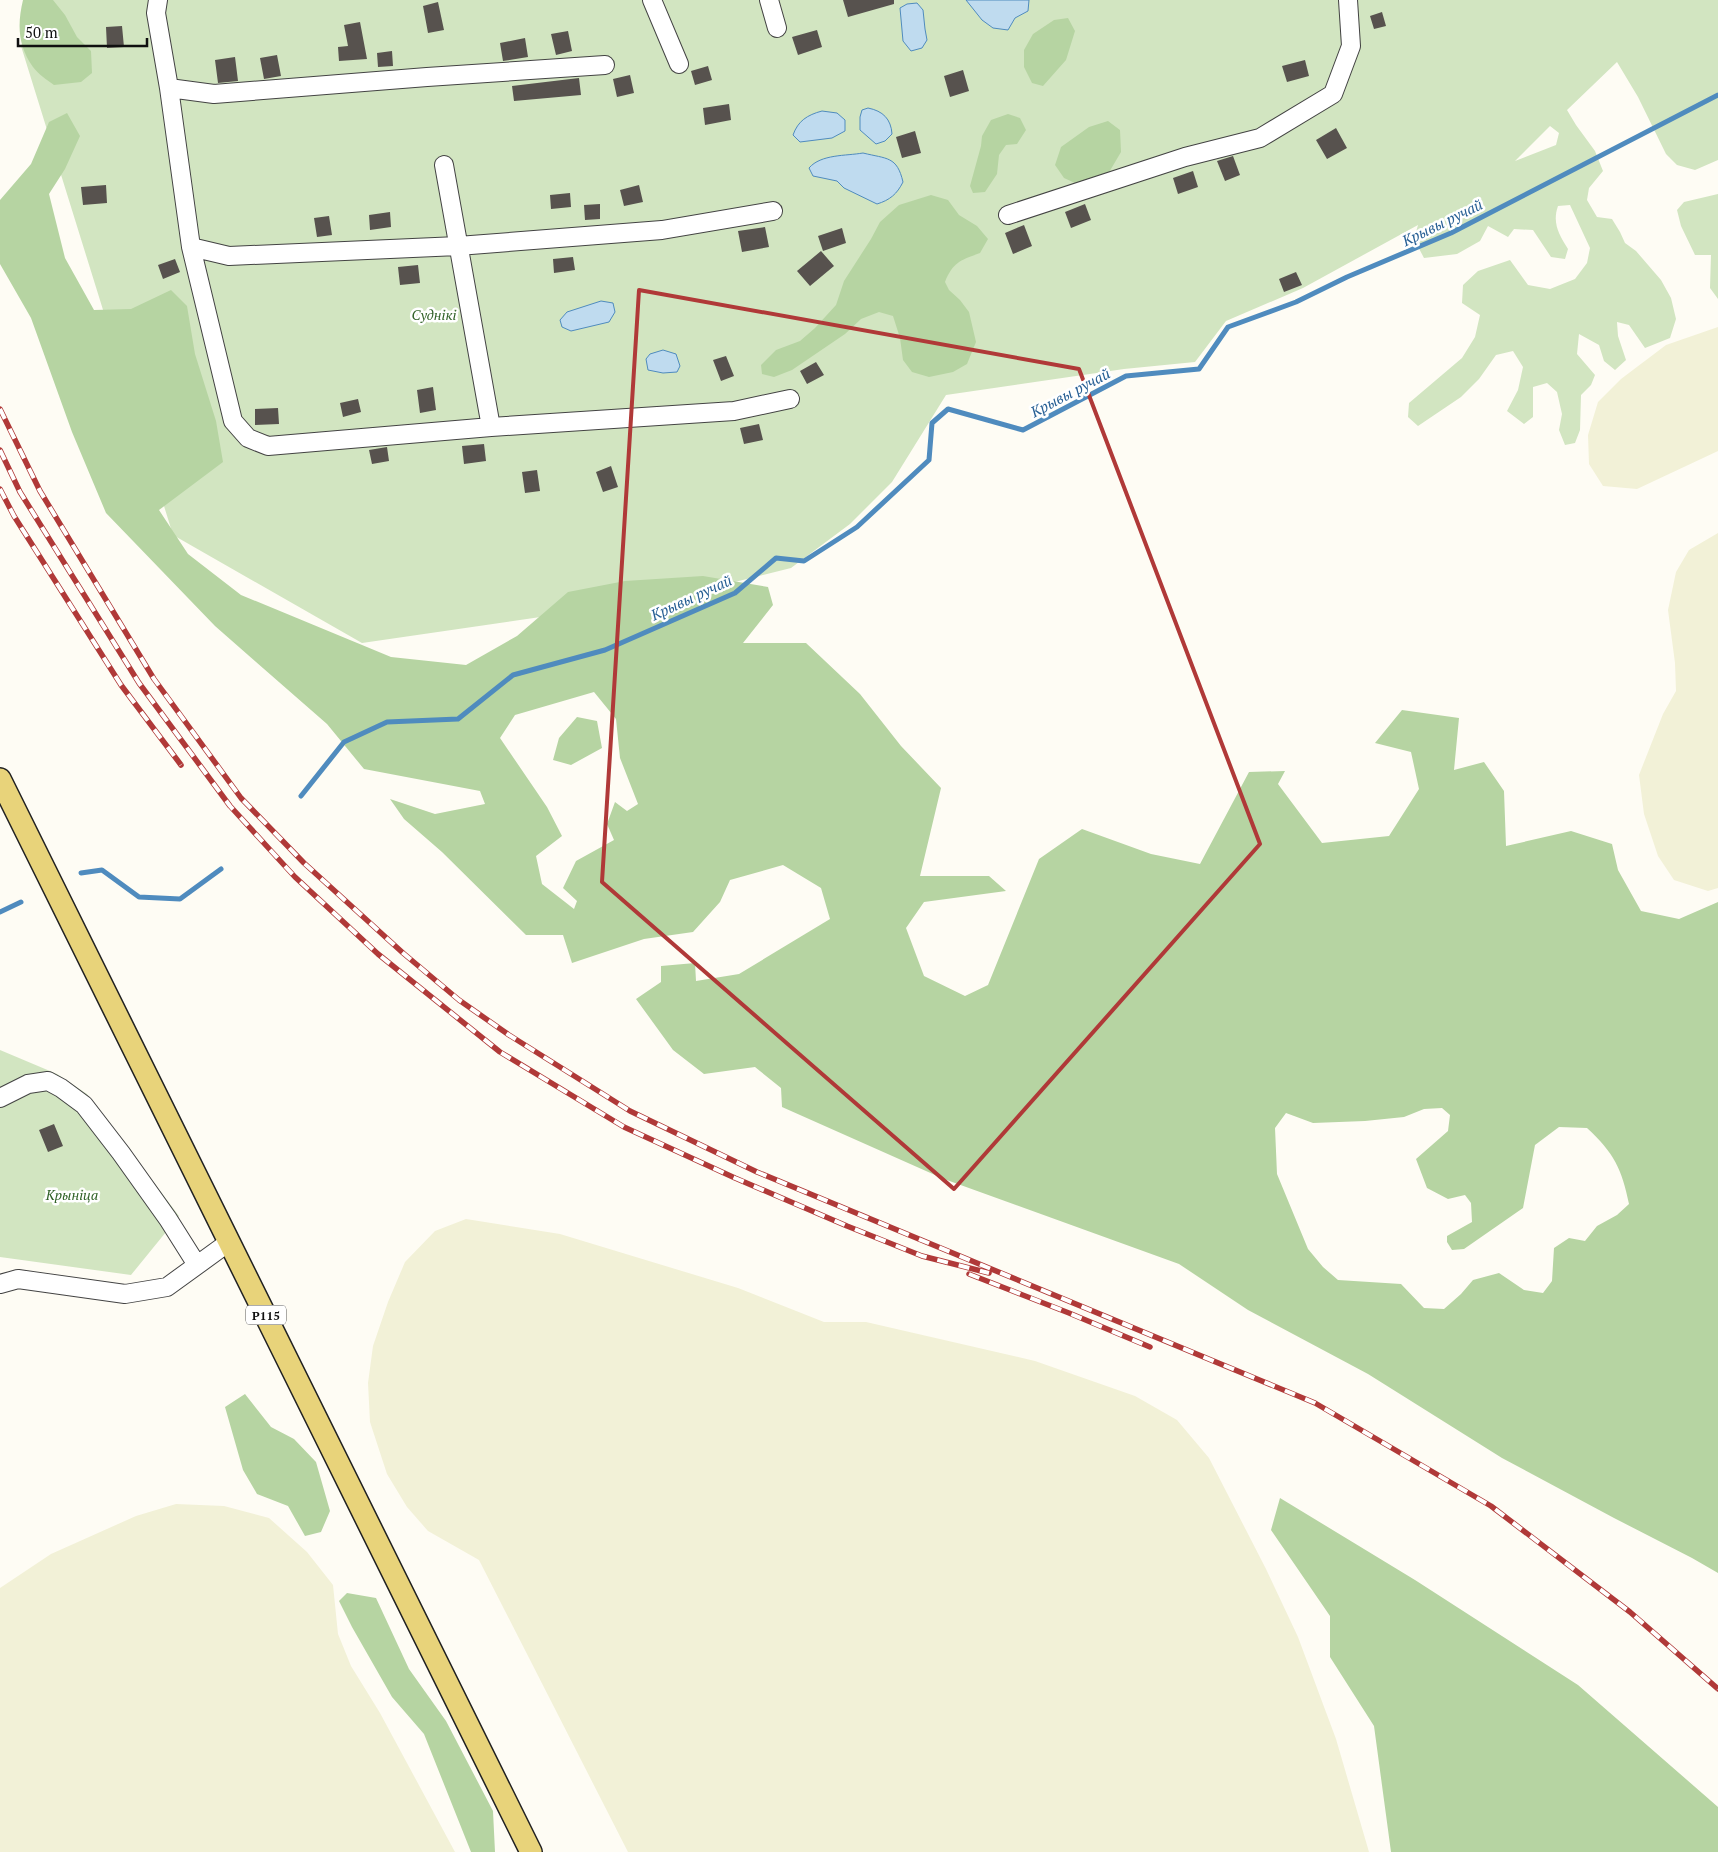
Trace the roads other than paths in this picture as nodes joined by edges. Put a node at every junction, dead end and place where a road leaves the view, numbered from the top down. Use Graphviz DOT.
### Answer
graph roads {
  1 [pos="158,0"];
  2 [pos="652,0"];
  3 [pos="769,0"];
  4 [pos="1348,0"];
  5 [pos="777,28"];
  6 [pos="679,64"];
  7 [pos="605,65"];
  8 [pos="169,88"];
  9 [pos="444,165"];
  10 [pos="773,211"];
  11 [pos="1008,215"];
  12 [pos="458,246"];
  13 [pos="191,247"];
  14 [pos="790,399"];
  15 [pos="491,427"];
  16 [pos="0,779"];
  17 [pos="0,1098"];
  18 [pos="229,1242"];
  19 [pos="198,1265"];
  20 [pos="0,1284"];
  21 [pos="531,1852"];
  1 -- 8 [label="street"];
  2 -- 6 [label="street"];
  3 -- 5 [label="street"];
  4 -- 11 [label="street"];
  7 -- 8 [label="street"];
  8 -- 13 [label="street"];
  9 -- 12 [label="street"];
  10 -- 12 [label="street"];
  12 -- 13 [label="street"];
  12 -- 15 [label="street"];
  13 -- 15 [label="street"];
  14 -- 15 [label="street"];
  16 -- 18 [label="main road, Р115"];
  17 -- 19 [label="street"];
  18 -- 19 [label="street"];
  18 -- 21 [label="main road, Р115"];
  19 -- 20 [label="street"];
}
